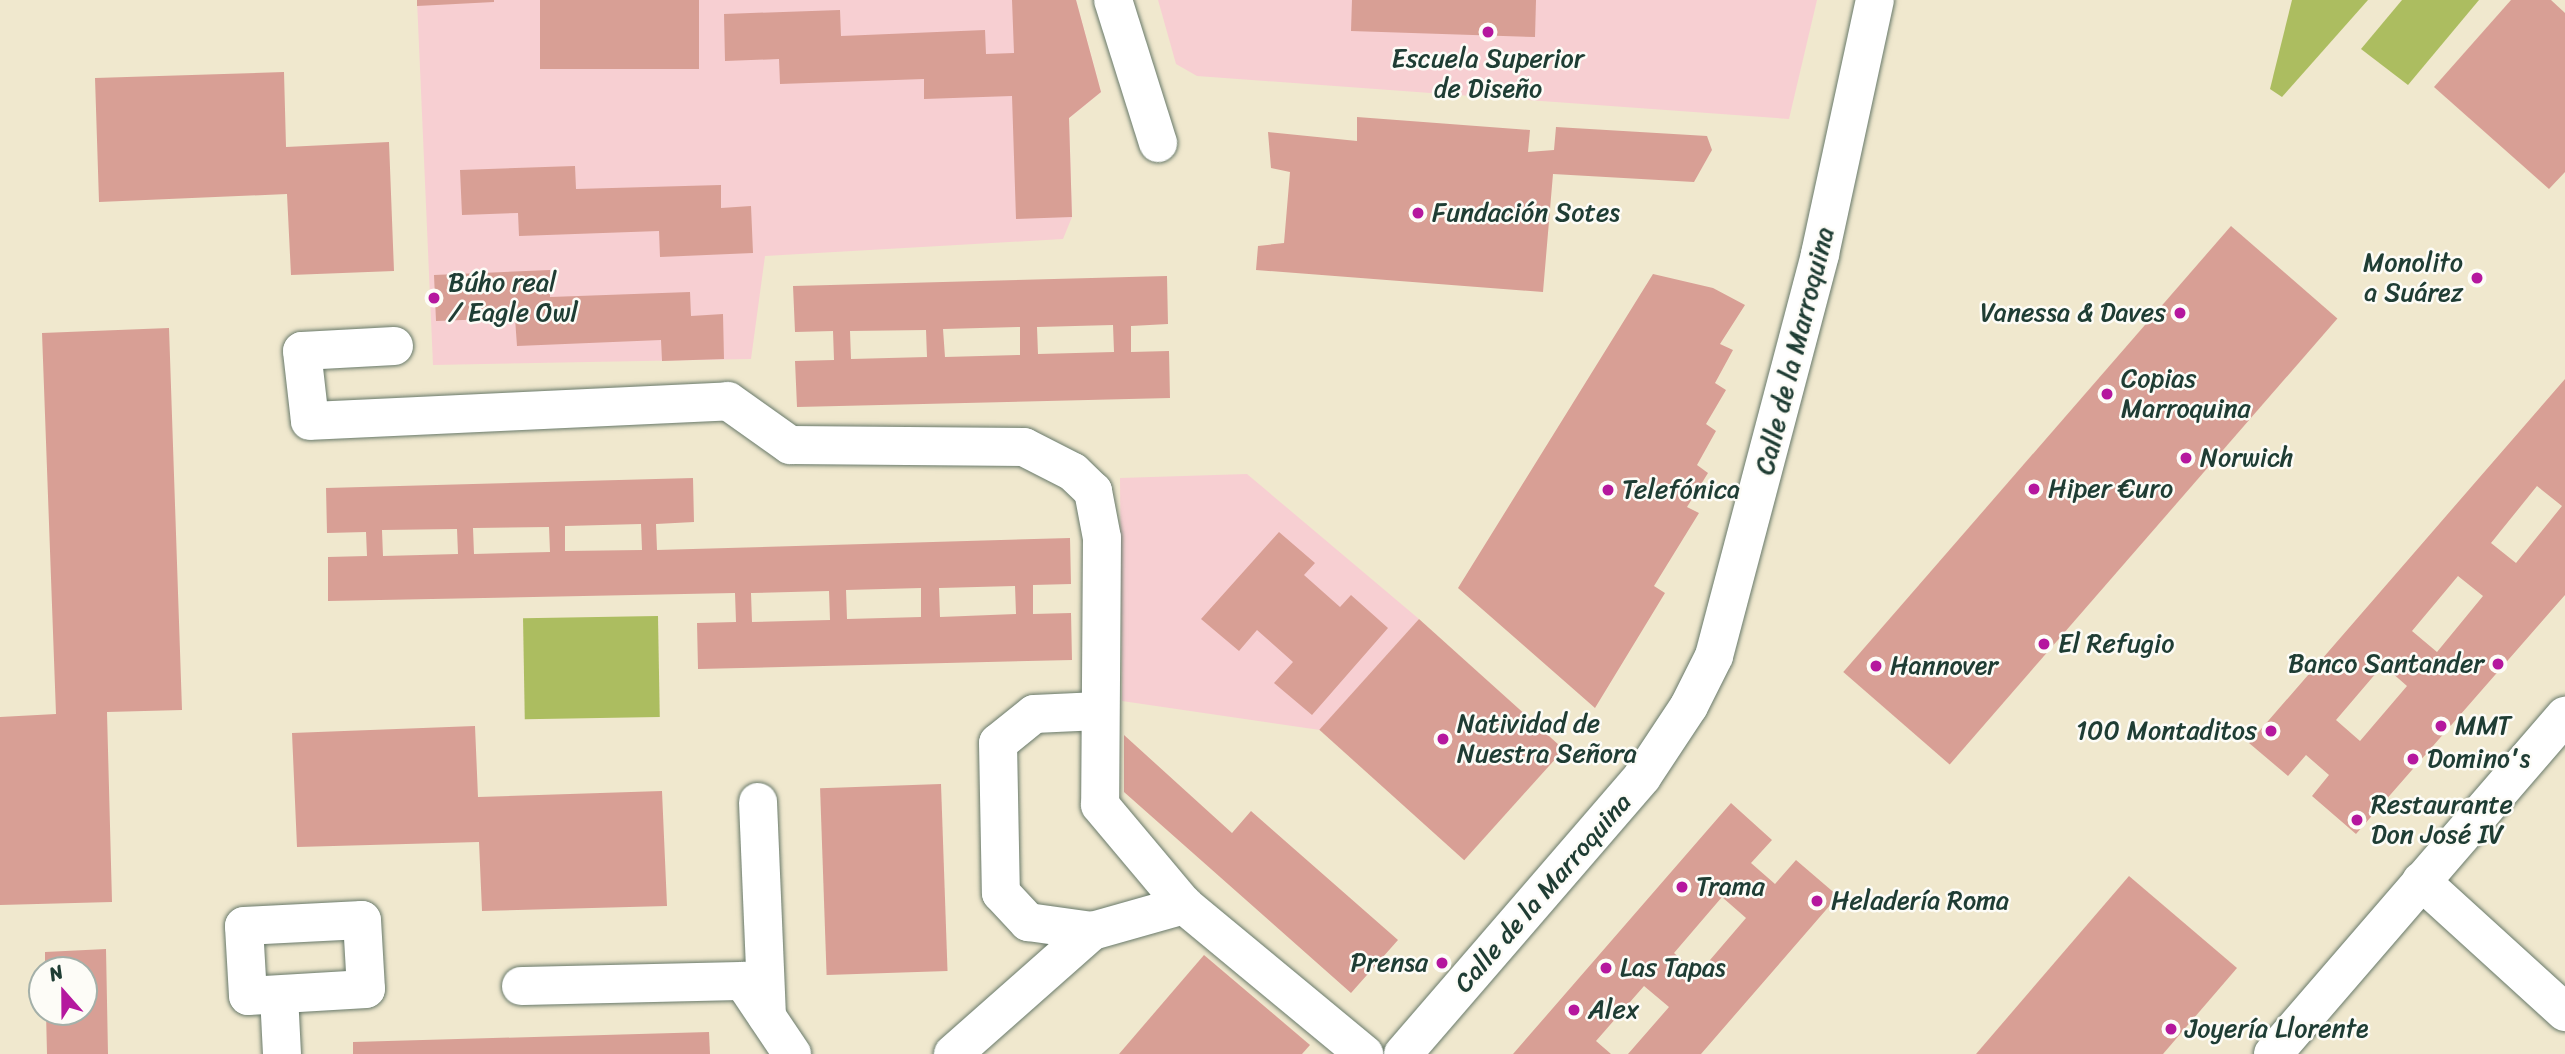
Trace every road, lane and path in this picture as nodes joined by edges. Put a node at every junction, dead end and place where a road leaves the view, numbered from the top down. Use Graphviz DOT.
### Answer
graph roads {
  1 [pos="1113,0"];
  2 [pos="1875,0"];
  3 [pos="1158,143"];
  4 [pos="394,346"];
  5 [pos="1099,711"];
  6 [pos="2565,716"];
  7 [pos="758,802"];
  8 [pos="2421,881"];
  9 [pos="1184,905"];
  10 [pos="1091,930"];
  11 [pos="521,986"];
  12 [pos="279,995"];
  13 [pos="2565,1012"];
  14 [pos="767,1016"];
  15 [pos="282,1054"];
  16 [pos="792,1054"];
  17 [pos="953,1054"];
  18 [pos="1364,1054"];
  19 [pos="1403,1054"];
  20 [pos="2273,1054"];
  1 -- 3 [label="street"];
  2 -- 19 [label="street, Calle de la Marroquina"];
  4 -- 5 [label="street"];
  5 -- 9 [label="street"];
  5 -- 10 [label="street"];
  6 -- 8 [label="street"];
  7 -- 14 [label="street"];
  8 -- 13 [label="street"];
  8 -- 20 [label="street"];
  9 -- 10 [label="street"];
  9 -- 18 [label="street"];
  10 -- 17 [label="street"];
  11 -- 14 [label="street"];
  12 -- 15 [label="street"];
  14 -- 16 [label="street"];
}
